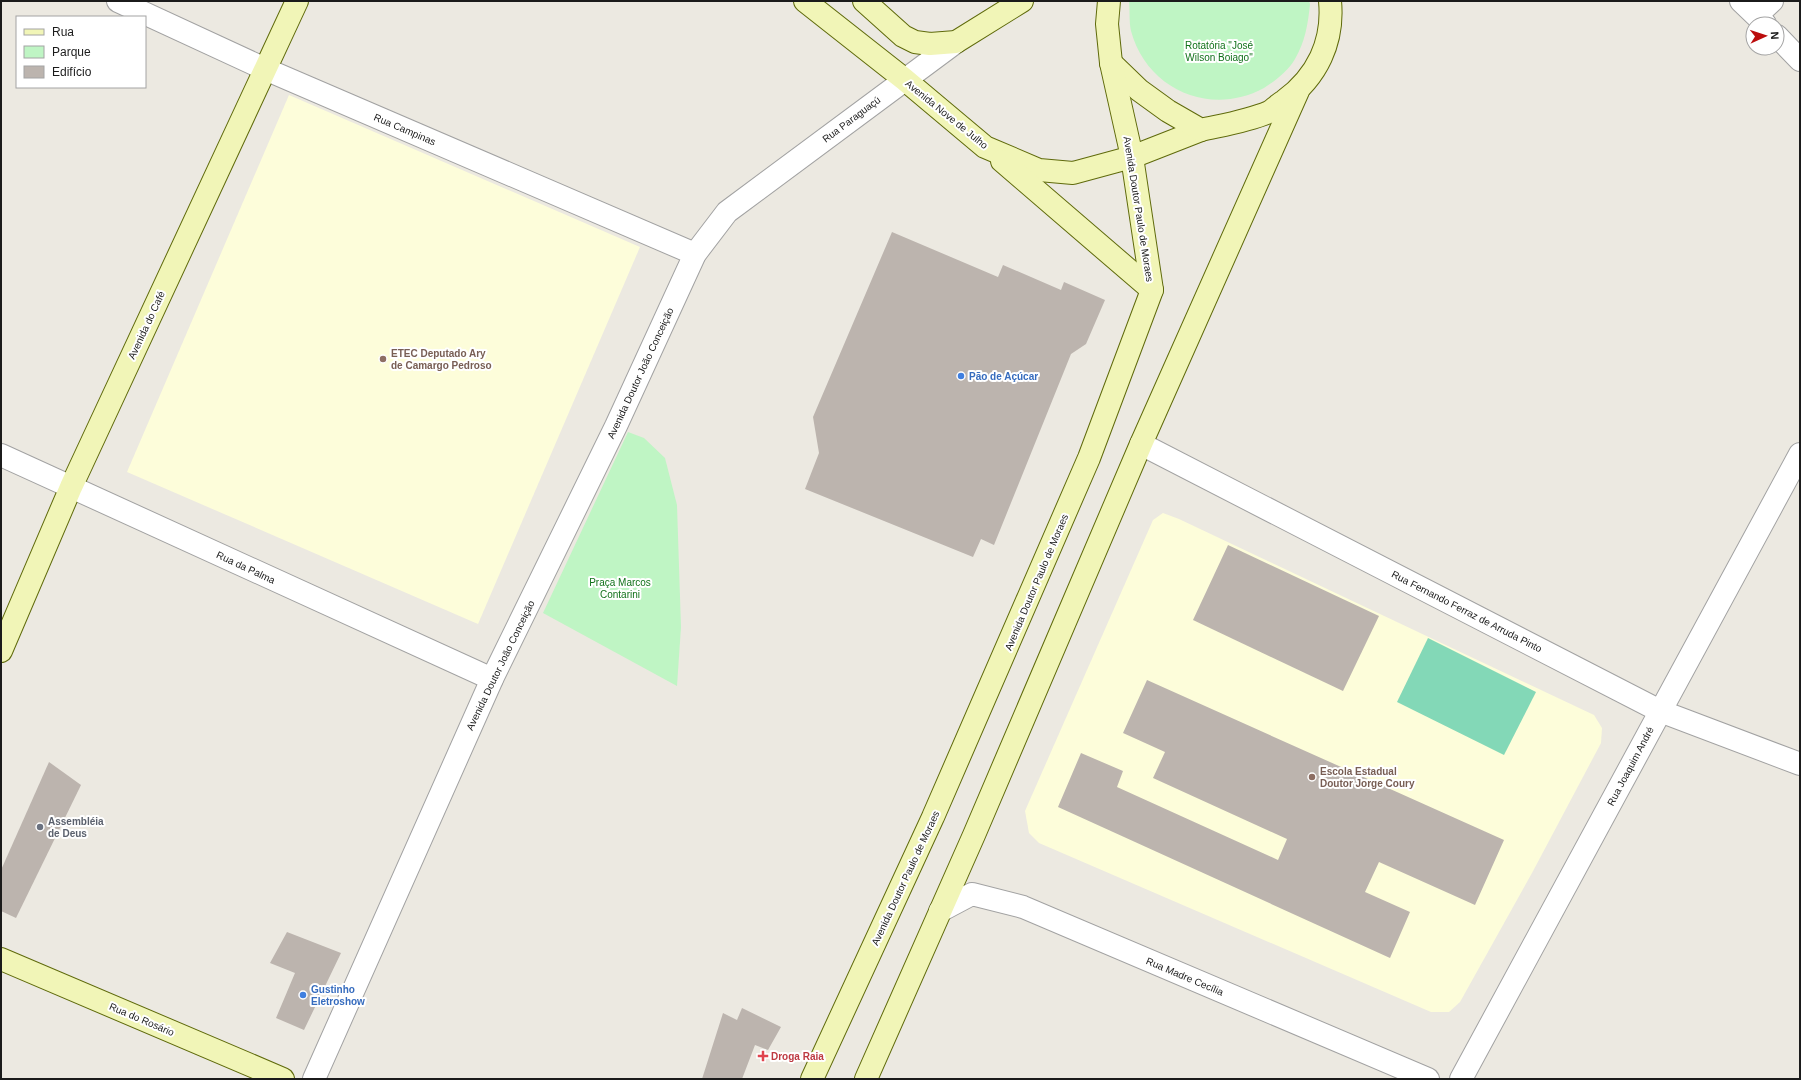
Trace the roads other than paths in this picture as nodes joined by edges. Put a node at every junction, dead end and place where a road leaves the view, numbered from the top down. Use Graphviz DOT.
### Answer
graph roads {
  1 [pos="118,1"];
  2 [pos="297,1"];
  3 [pos="805,1"];
  4 [pos="864,1"];
  5 [pos="1022,1"];
  6 [pos="1109,1"];
  7 [pos="1333,6"];
  8 [pos="956,42"];
  9 [pos="1785,44"];
  10 [pos="1800,60"];
  11 [pos="1112,63"];
  12 [pos="265,69"];
  13 [pos="904,79"];
  14 [pos="1298,91"];
  15 [pos="1201,130"];
  16 [pos="985,147"];
  17 [pos="1132,157"];
  18 [pos="694,254"];
  19 [pos="1152,290"];
  20 [pos="1141,444"];
  21 [pos="1800,454"];
  22 [pos="1,455"];
  23 [pos="71,487"];
  24 [pos="1,651"];
  25 [pos="492,679"];
  26 [pos="1660,711"];
  27 [pos="1800,764"];
  28 [pos="940,911"];
  29 [pos="1,959"];
  30 [pos="283,1079"];
  31 [pos="314,1079"];
  32 [pos="812,1079"];
  33 [pos="866,1079"];
  34 [pos="1428,1079"];
  35 [pos="1461,1079"];
  1 -- 12 [label="street, Rua Campinas"];
  2 -- 12 [label="main road, Avenida do Café"];
  3 -- 13 [label="main road, Avenida Nove de Julho"];
  4 -- 8 [label="main road"];
  5 -- 8 [label="main road, Rua Paraguaçú"];
  6 -- 11 [label="main road, Avenida Doutor Paulo de Moraes"];
  7 -- 14 [label="main road"];
  8 -- 13 [label="street, Rua Paraguaçú"];
  9 -- 10 [label="street"];
  11 -- 15 [label="main road"];
  11 -- 17 [label="main road, Avenida Doutor Paulo de Moraes"];
  12 -- 18 [label="street, Rua Campinas"];
  12 -- 23 [label="main road, Avenida do Café"];
  13 -- 16 [label="main road, Avenida Nove de Julho"];
  13 -- 18 [label="street, Rua Paraguaçú"];
  14 -- 15 [label="main road, Avenida Nove de Julho"];
  14 -- 20 [label="main road"];
  15 -- 17 [label="main road, Avenida Nove de Julho"];
  16 -- 17 [label="main road, Avenida Nove de Julho"];
  16 -- 19 [label="main road"];
  17 -- 19 [label="main road, Avenida Doutor Paulo de Moraes"];
  18 -- 25 [label="street, Avenida Doutor João Conceição"];
  19 -- 32 [label="main road, Avenida Doutor Paulo de Moraes"];
  20 -- 26 [label="street, Rua Fernando Ferraz de Arruda Pinto"];
  20 -- 28 [label="main road"];
  21 -- 26 [label="street, Rua Joaquim André"];
  22 -- 23 [label="street, Rua da Palma"];
  23 -- 24 [label="main road, Avenida do Café"];
  23 -- 25 [label="street, Rua da Palma"];
  25 -- 31 [label="street, Avenida Doutor João Conceição"];
  26 -- 27 [label="street, Rua Fernando Ferraz de Arruda Pinto"];
  26 -- 35 [label="street, Rua Joaquim André"];
  28 -- 33 [label="main road"];
  28 -- 34 [label="street, Rua Madre Cecília"];
  29 -- 30 [label="main road, Rua do Rosário"];
}
